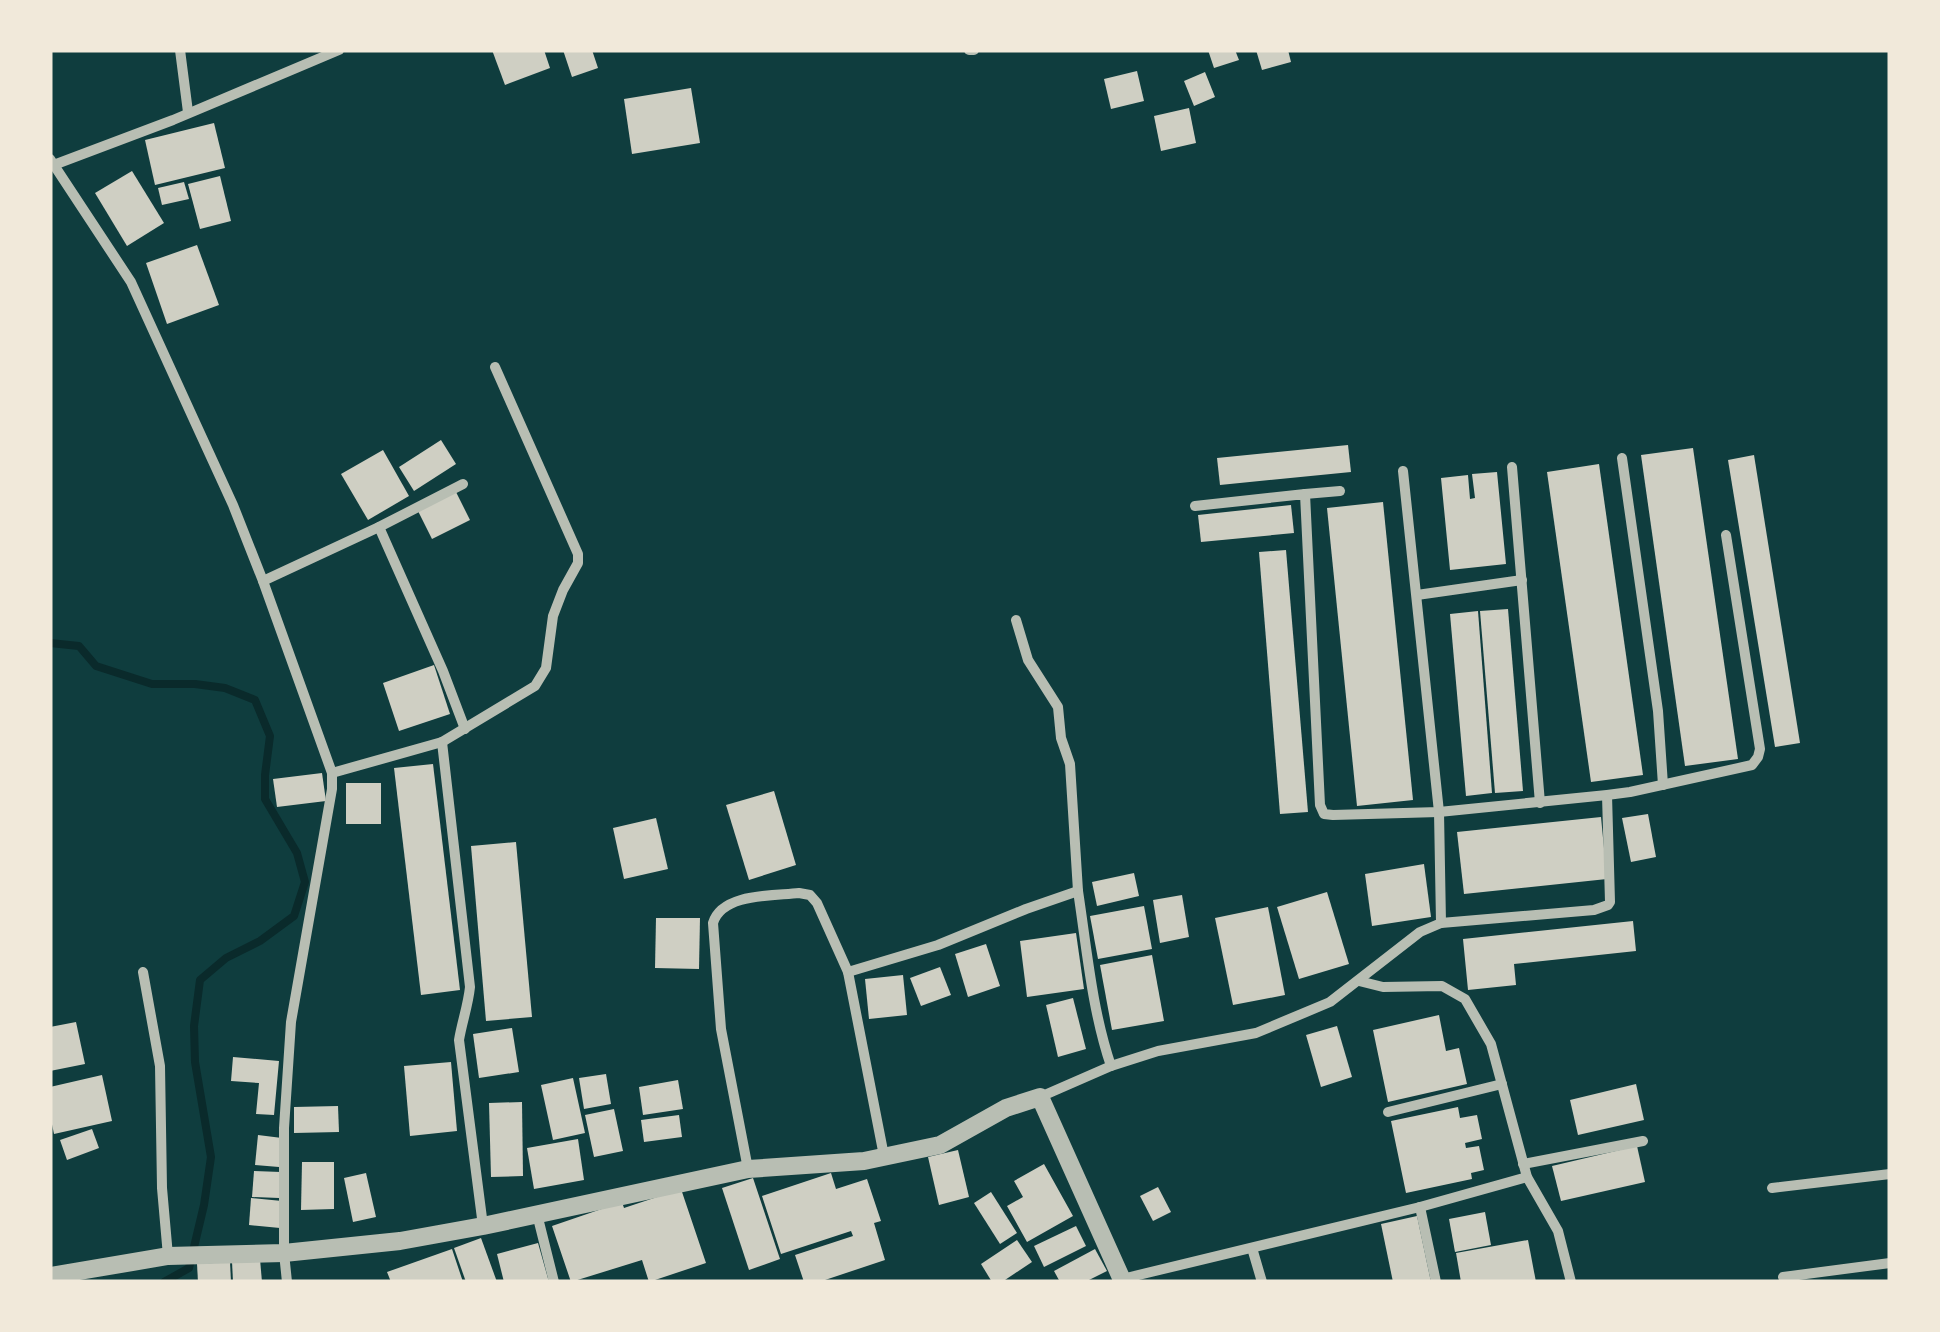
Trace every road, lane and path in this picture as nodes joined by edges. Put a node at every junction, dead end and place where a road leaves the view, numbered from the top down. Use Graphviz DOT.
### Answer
graph roads {
  1 [pos="180,50"];
  2 [pos="338,50"];
  3 [pos="188,112"];
  4 [pos="51,163"];
  5 [pos="495,368"];
  6 [pos="1622,458"];
  7 [pos="1512,466"];
  8 [pos="1403,471"];
  9 [pos="462,484"];
  10 [pos="1340,491"];
  11 [pos="1305,494"];
  12 [pos="1195,506"];
  13 [pos="379,528"];
  14 [pos="1726,535"];
  15 [pos="1522,580"];
  16 [pos="263,581"];
  17 [pos="1416,595"];
  18 [pos="1016,620"];
  19 [pos="465,729"];
  20 [pos="442,742"];
  21 [pos="332,773"];
  22 [pos="1663,785"];
  23 [pos="1607,795"];
  24 [pos="1540,803"];
  25 [pos="1439,812"];
  26 [pos="1078,892"];
  27 [pos="1441,923"];
  28 [pos="143,972"];
  29 [pos="848,972"];
  30 [pos="1359,980"];
  31 [pos="1111,1066"];
  32 [pos="1502,1084"];
  33 [pos="1040,1097"];
  34 [pos="1388,1112"];
  35 [pos="1642,1141"];
  36 [pos="884,1156"];
  37 [pos="1523,1164"];
  38 [pos="748,1169"];
  39 [pos="1890,1174"];
  40 [pos="1526,1177"];
  41 [pos="1772,1188"];
  42 [pos="1420,1207"];
  43 [pos="537,1214"];
  44 [pos="482,1226"];
  45 [pos="1252,1248"];
  46 [pos="284,1253"];
  47 [pos="168,1256"];
  48 [pos="1890,1263"];
  49 [pos="50,1276"];
  50 [pos="1783,1277"];
  51 [pos="1122,1280"];
  52 [pos="287,1282"];
  53 [pos="554,1282"];
  54 [pos="1262,1282"];
  55 [pos="1436,1282"];
  56 [pos="1571,1282"];
  1 -- 3 [label="street"];
  2 -- 3 [label="street"];
  3 -- 4 [label="street"];
  4 -- 16 [label="street"];
  5 -- 19 [label="street"];
  6 -- 22 [label="street"];
  7 -- 15 [label="street"];
  8 -- 17 [label="street"];
  9 -- 13 [label="street"];
  10 -- 11 [label="street"];
  11 -- 12 [label="street"];
  11 -- 25 [label="street"];
  13 -- 16 [label="street"];
  13 -- 19 [label="street"];
  14 -- 22 [label="street"];
  15 -- 17 [label="street"];
  15 -- 24 [label="street"];
  16 -- 21 [label="street"];
  17 -- 25 [label="street"];
  18 -- 26 [label="street"];
  19 -- 20 [label="street"];
  20 -- 21 [label="street"];
  20 -- 44 [label="street"];
  21 -- 46 [label="street"];
  22 -- 23 [label="street"];
  23 -- 24 [label="street"];
  23 -- 27 [label="street"];
  24 -- 25 [label="street"];
  25 -- 27 [label="street"];
  26 -- 29 [label="street"];
  26 -- 31 [label="street"];
  27 -- 30 [label="street"];
  28 -- 47 [label="street"];
  29 -- 36 [label="street"];
  29 -- 38 [label="street"];
  30 -- 31 [label="street"];
  30 -- 32 [label="street"];
  31 -- 33 [label="street"];
  32 -- 34 [label="street"];
  32 -- 37 [label="street"];
  33 -- 36 [label="street"];
  33 -- 51 [label="street"];
  35 -- 37 [label="street"];
  36 -- 38 [label="street"];
  37 -- 40 [label="street"];
  38 -- 43 [label="street"];
  39 -- 41 [label="street"];
  40 -- 42 [label="street"];
  40 -- 56 [label="street"];
  42 -- 45 [label="street"];
  42 -- 55 [label="street"];
  43 -- 44 [label="street"];
  43 -- 53 [label="street"];
  44 -- 46 [label="street"];
  45 -- 51 [label="street"];
  45 -- 54 [label="street"];
  46 -- 47 [label="street"];
  46 -- 52 [label="street"];
  47 -- 49 [label="street"];
  48 -- 50 [label="street"];
}
